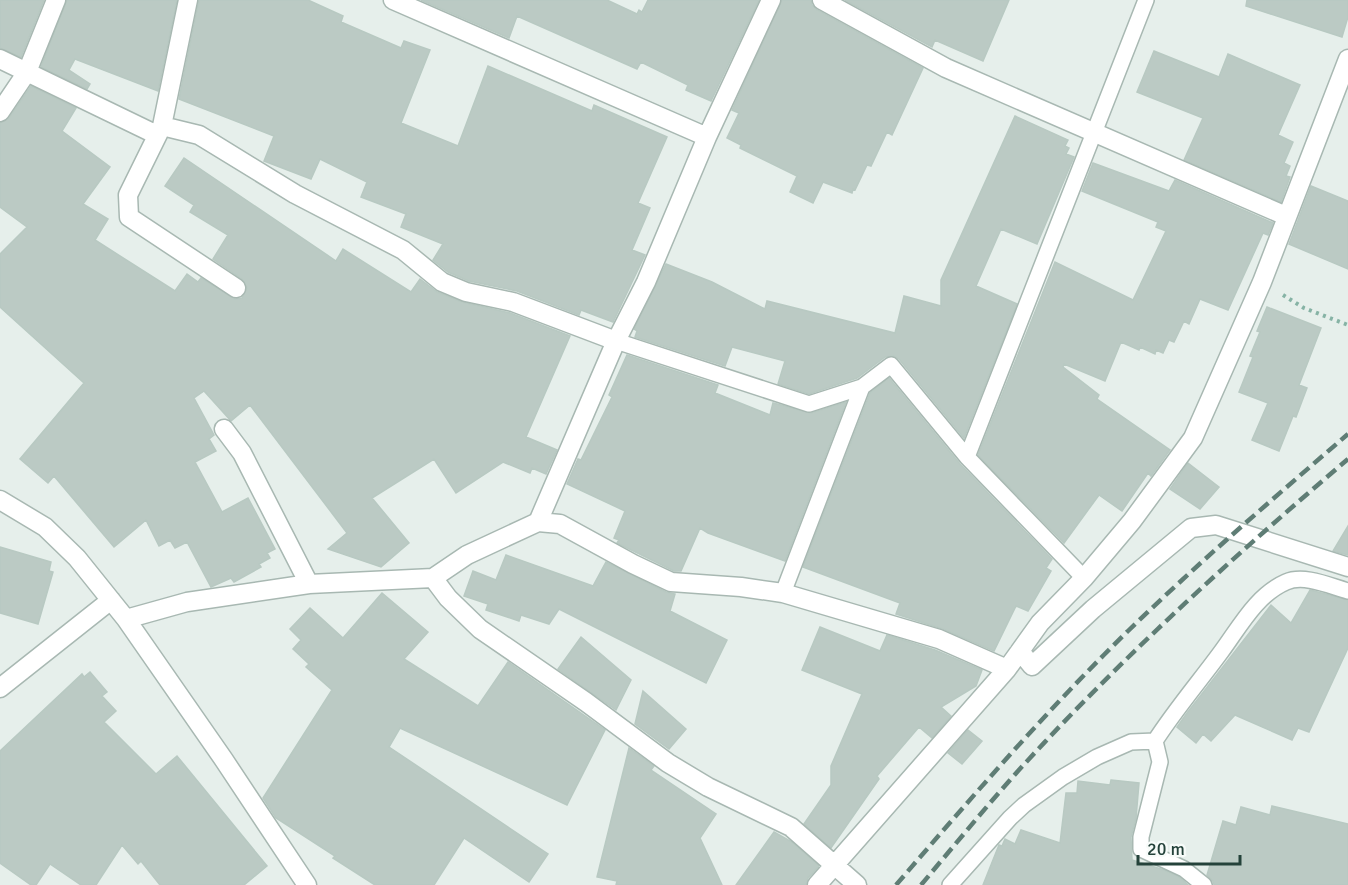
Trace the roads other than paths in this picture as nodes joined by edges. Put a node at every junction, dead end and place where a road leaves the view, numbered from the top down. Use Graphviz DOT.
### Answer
graph roads {
  1 [pos="56,0"];
  2 [pos="188,0"];
  3 [pos="393,0"];
  4 [pos="771,0"];
  5 [pos="822,0"];
  6 [pos="1146,0"];
  7 [pos="0,59"];
  8 [pos="1348,59"];
  9 [pos="27,72"];
  10 [pos="0,112"];
  11 [pos="159,130"];
  12 [pos="1095,133"];
  13 [pos="707,137"];
  14 [pos="1286,216"];
  15 [pos="236,288"];
  16 [pos="616,341"];
  17 [pos="862,387"];
  18 [pos="224,429"];
  19 [pos="967,457"];
  20 [pos="0,500"];
  21 [pos="538,522"];
  22 [pos="1348,567"];
  23 [pos="433,578"];
  24 [pos="1084,578"];
  25 [pos="309,584"];
  26 [pos="1348,591"];
  27 [pos="783,593"];
  28 [pos="111,600"];
  29 [pos="126,619"];
  30 [pos="1020,651"];
  31 [pos="1007,669"];
  32 [pos="0,688"];
  33 [pos="1155,741"];
  34 [pos="835,864"];
  35 [pos="307,885"];
  36 [pos="817,885"];
  37 [pos="857,885"];
  38 [pos="950,885"];
  39 [pos="1204,885"];
  1 -- 9 [label="street"];
  2 -- 11 [label="street"];
  3 -- 13 [label="street"];
  4 -- 13 [label="street"];
  5 -- 12 [label="street"];
  6 -- 12 [label="lane"];
  7 -- 9 [label="street"];
  8 -- 14 [label="street"];
  9 -- 10 [label="street"];
  9 -- 11 [label="street"];
  11 -- 15 [label="street"];
  11 -- 16 [label="street"];
  12 -- 14 [label="street"];
  12 -- 19 [label="lane"];
  13 -- 16 [label="street"];
  14 -- 24 [label="street"];
  16 -- 17 [label="lane"];
  16 -- 21 [label="street"];
  17 -- 19 [label="lane"];
  17 -- 27 [label="lane"];
  18 -- 25 [label="street"];
  19 -- 24 [label="lane"];
  20 -- 28 [label="street"];
  21 -- 23 [label="street"];
  21 -- 27 [label="street"];
  22 -- 30 [label="street"];
  23 -- 25 [label="street"];
  23 -- 34 [label="street"];
  24 -- 30 [label="street"];
  25 -- 29 [label="street"];
  26 -- 33 [label="lane"];
  27 -- 31 [label="street"];
  28 -- 29 [label="street"];
  28 -- 32 [label="street"];
  29 -- 35 [label="street"];
  30 -- 31 [label="street"];
  31 -- 34 [label="street"];
  33 -- 38 [label="lane"];
  33 -- 39 [label="lane"];
  34 -- 36 [label="street"];
  34 -- 37 [label="street"];
}
